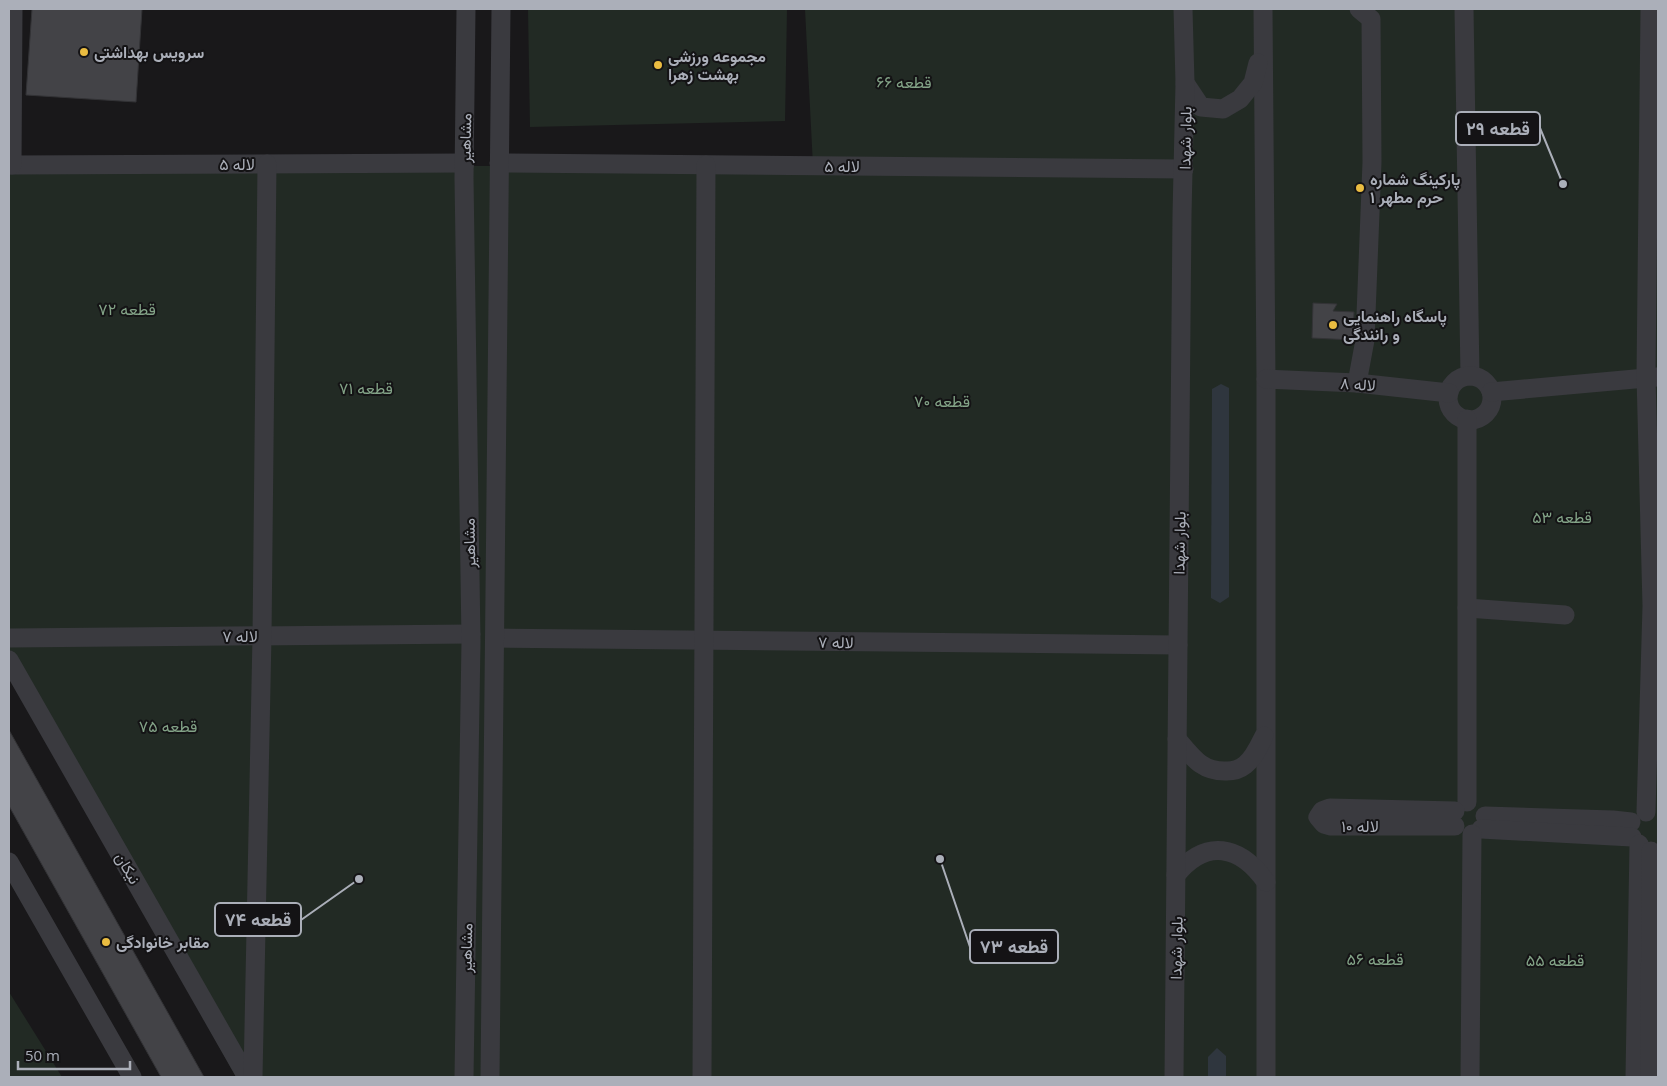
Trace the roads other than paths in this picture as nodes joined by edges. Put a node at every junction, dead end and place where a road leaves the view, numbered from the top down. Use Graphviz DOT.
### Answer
graph roads {
  1 [pos="13,9"];
  2 [pos="466,9"];
  3 [pos="501,9"];
  4 [pos="1183,9"];
  5 [pos="1263,9"];
  6 [pos="1359,9"];
  7 [pos="1464,9"];
  8 [pos="1650,9"];
  9 [pos="1263,47"];
  10 [pos="1186,83"];
  11 [pos="465,163"];
  12 [pos="499,163"];
  13 [pos="266,164"];
  14 [pos="10,165"];
  15 [pos="706,165"];
  16 [pos="1184,169"];
  17 [pos="1470,376"];
  18 [pos="1652,376"];
  19 [pos="1266,379"];
  20 [pos="1356,383"];
  21 [pos="1491,392"];
  22 [pos="1449,393"];
  23 [pos="1467,420"];
  24 [pos="1655,606"];
  25 [pos="1467,608"];
  26 [pos="1565,614"];
  27 [pos="471,634"];
  28 [pos="262,636"];
  29 [pos="9,638"];
  30 [pos="495,638"];
  31 [pos="704,641"];
  32 [pos="1178,645"];
  33 [pos="9,660"];
  34 [pos="1266,734"];
  35 [pos="1178,740"];
  36 [pos="1652,814"];
  37 [pos="1469,820"];
  38 [pos="1642,838"];
  39 [pos="9,862"];
  40 [pos="1176,875"];
  41 [pos="1266,882"];
  42 [pos="132,1077"];
  43 [pos="247,1077"];
  44 [pos="253,1077"];
  45 [pos="464,1077"];
  46 [pos="490,1077"];
  47 [pos="702,1077"];
  48 [pos="1174,1077"];
  49 [pos="1266,1077"];
  50 [pos="1470,1077"];
  51 [pos="1635,1077"];
  52 [pos="1650,1077"];
  1 -- 14 [label="street"];
  2 -- 11 [label="street, مشاهیر"];
  3 -- 12 [label="street, مشاهیر"];
  4 -- 10 [label="street, بلوار شهدا"];
  5 -- 9 [label="street"];
  6 -- 20 [label="street"];
  7 -- 17 [label="street"];
  8 -- 18 [label="street"];
  9 -- 10 [label="street"];
  9 -- 19 [label="street"];
  10 -- 16 [label="street, بلوار شهدا"];
  11 -- 13 [label="street, لاله ۵"];
  11 -- 27 [label="street, مشاهیر"];
  12 -- 15 [label="street, لاله ۵"];
  12 -- 30 [label="street, مشاهیر"];
  13 -- 14 [label="street, لاله ۵"];
  13 -- 28 [label="street"];
  15 -- 16 [label="street, لاله ۵"];
  15 -- 31 [label="street"];
  16 -- 32 [label="street, بلوار شهدا"];
  17 -- 21 [label="street"];
  17 -- 22 [label="street"];
  18 -- 21 [label="street"];
  18 -- 24 [label="street"];
  19 -- 20 [label="street, لاله ۸"];
  19 -- 34 [label="street"];
  20 -- 22 [label="street, لاله ۸"];
  21 -- 23 [label="street"];
  22 -- 23 [label="street"];
  23 -- 25 [label="street"];
  24 -- 36 [label="street"];
  25 -- 26 [label="street"];
  25 -- 37 [label="street"];
  27 -- 28 [label="street, لاله ۷"];
  27 -- 45 [label="street, مشاهیر"];
  28 -- 29 [label="street, لاله ۷"];
  28 -- 44 [label="street"];
  30 -- 31 [label="street, لاله ۷"];
  30 -- 46 [label="street, مشاهیر"];
  31 -- 32 [label="street, لاله ۷"];
  31 -- 47 [label="street"];
  32 -- 35 [label="street, بلوار شهدا"];
  33 -- 43 [label="street, نیکان"];
  34 -- 35 [label="street"];
  34 -- 41 [label="street"];
  35 -- 40 [label="street, بلوار شهدا"];
  36 -- 38 [label="street"];
  37 -- 37 [label="street, لاله ۱۰"];
  37 -- 38 [label="street, لاله ۱۰"];
  37 -- 50 [label="street"];
  38 -- 51 [label="street"];
  38 -- 52 [label="street"];
  39 -- 42 [label="street"];
  40 -- 41 [label="street"];
  40 -- 48 [label="street, بلوار شهدا"];
  41 -- 49 [label="street"];
}
